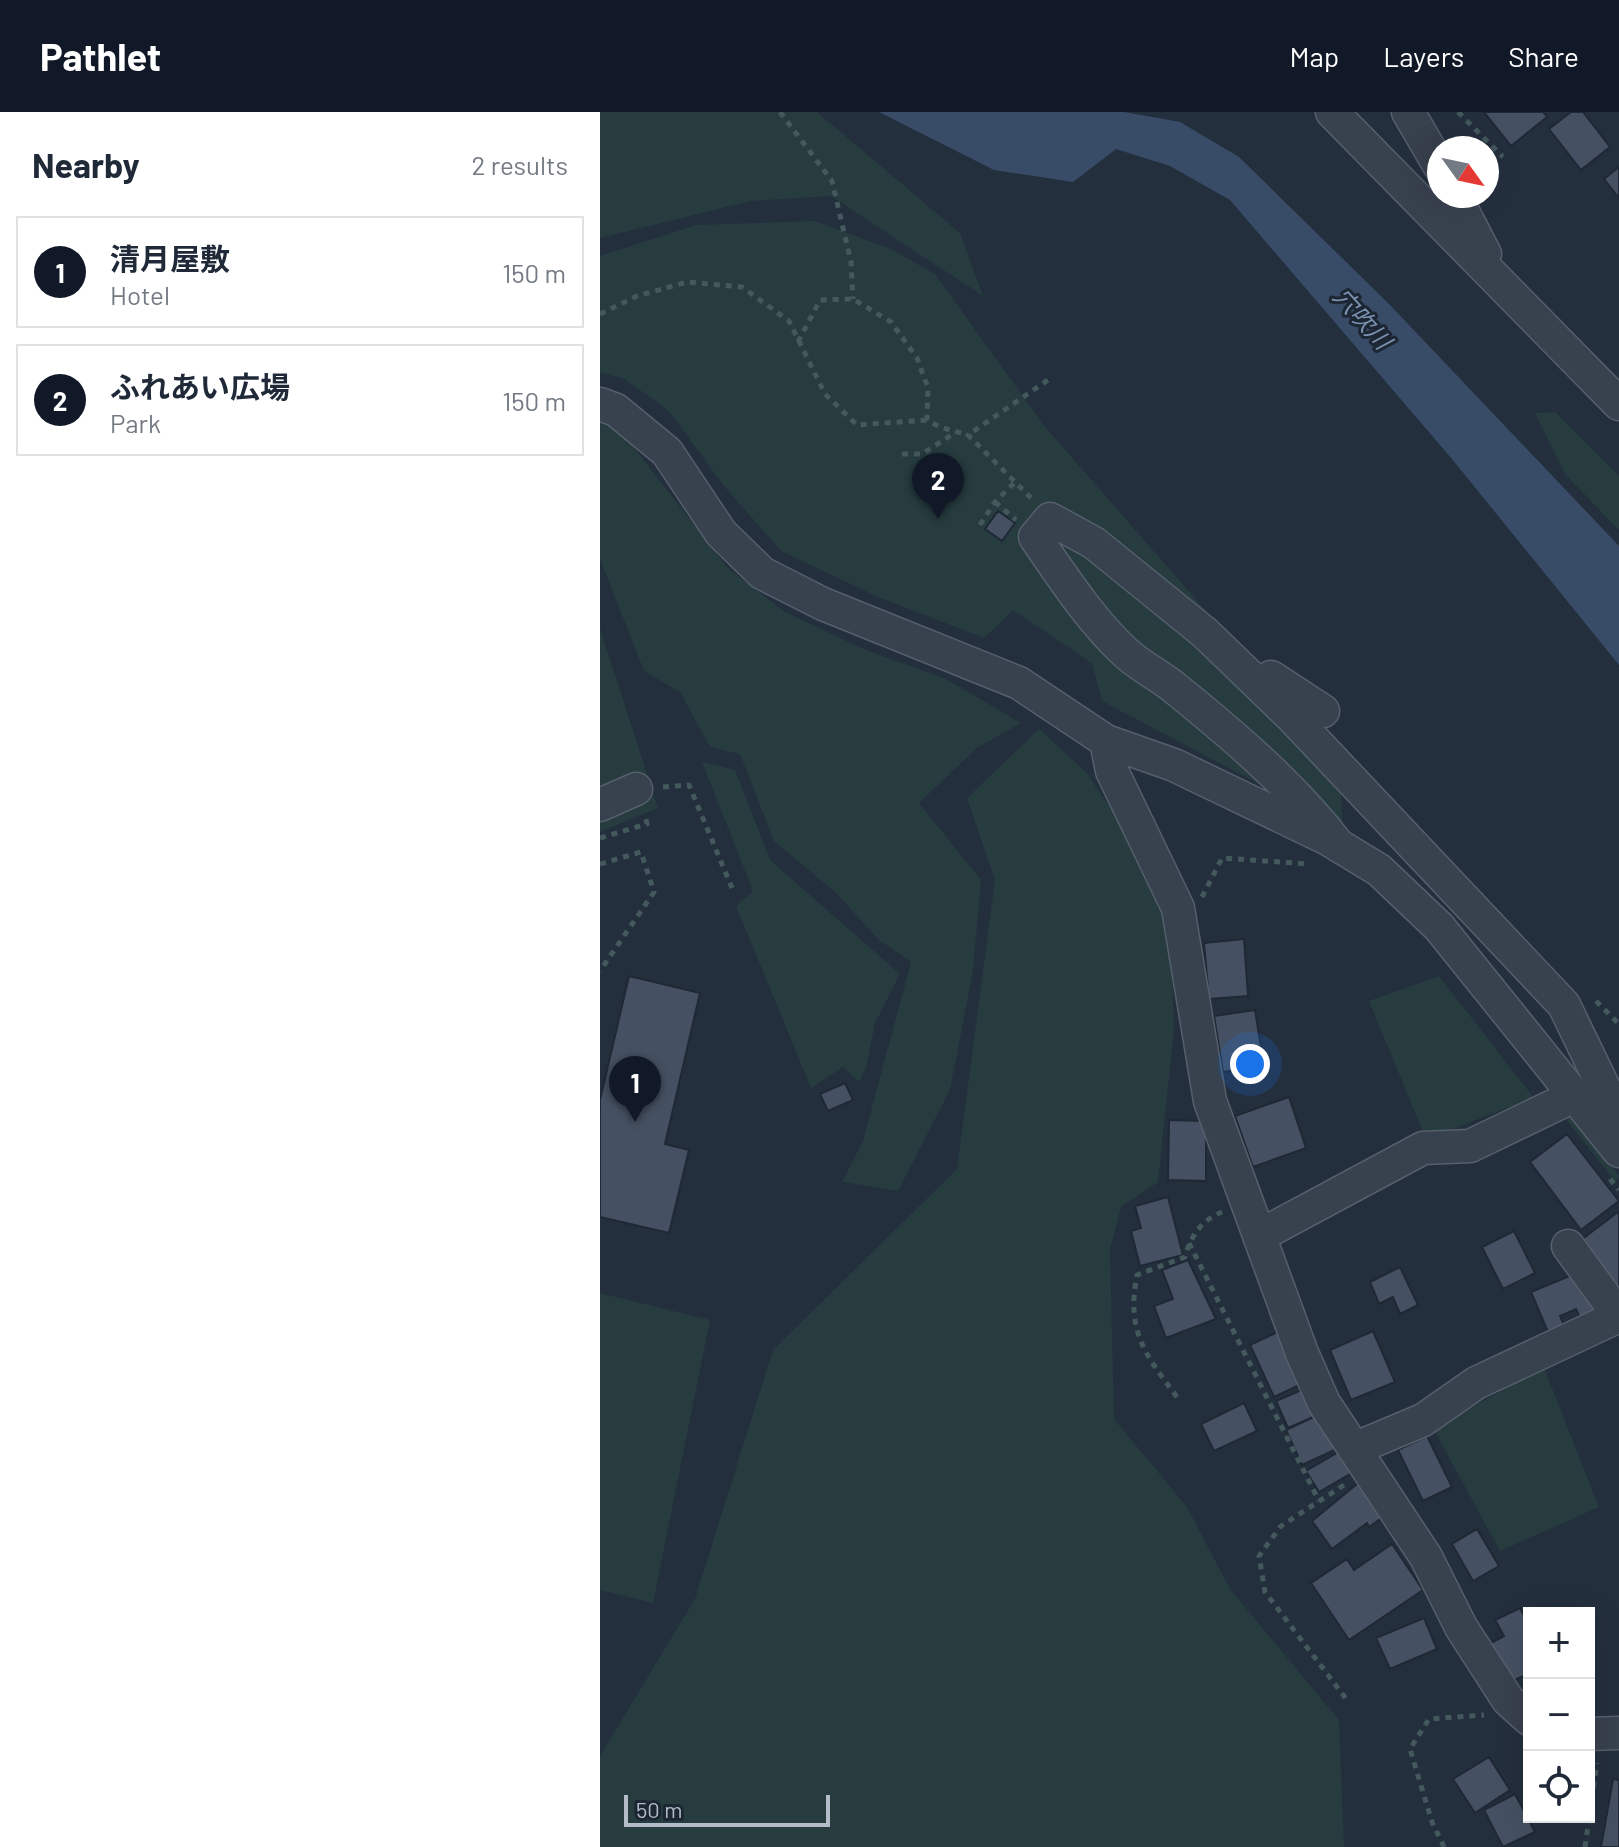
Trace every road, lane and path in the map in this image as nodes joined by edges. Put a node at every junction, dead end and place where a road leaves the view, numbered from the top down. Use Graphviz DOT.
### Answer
graph roads {
  1 [pos="780,112"];
  2 [pos="1332,112"];
  3 [pos="1408,112"];
  4 [pos="1458,112"];
  5 [pos="1427,144"];
  6 [pos="1503,157"];
  7 [pos="1461,208"];
  8 [pos="1500,283"];
  9 [pos="853,299"];
  10 [pos="600,314"];
  11 [pos="798,342"];
  12 [pos="1048,380"];
  13 [pos="600,404"];
  14 [pos="1619,404"];
  15 [pos="927,420"];
  16 [pos="957,432"];
  17 [pos="968,435"];
  18 [pos="902,454"];
  19 [pos="1016,481"];
  20 [pos="1050,519"];
  21 [pos="980,525"];
  22 [pos="1205,633"];
  23 [pos="1323,711"];
  24 [pos="1106,741"];
  25 [pos="636,789"];
  26 [pos="600,805"];
  27 [pos="1222,858"];
  28 [pos="1330,858"];
  29 [pos="600,864"];
  30 [pos="732,888"];
  31 [pos="600,971"];
  32 [pos="1574,1096"];
  33 [pos="1619,1119"];
  34 [pos="1619,1151"];
  35 [pos="1255,1225"];
  36 [pos="1189,1243"];
  37 [pos="1568,1246"];
  38 [pos="1619,1316"];
  39 [pos="1177,1397"];
  40 [pos="1361,1459"];
  41 [pos="1319,1501"];
  42 [pos="1347,1700"];
  43 [pos="1523,1714"];
  44 [pos="1489,1716"];
  45 [pos="1603,1734"];
  46 [pos="1444,1847"];
  47 [pos="1585,1847"];
  1 -- 9 [label="path"];
  2 -- 8 [label="street"];
  3 -- 5 [label="street"];
  4 -- 6 [label="path"];
  7 -- 8 [label="street"];
  8 -- 14 [label="street"];
  9 -- 11 [label="path"];
  9 -- 15 [label="path"];
  10 -- 11 [label="path"];
  11 -- 15 [label="path"];
  12 -- 17 [label="path"];
  13 -- 24 [label="street"];
  15 -- 16 [label="path"];
  16 -- 17 [label="path"];
  16 -- 18 [label="path"];
  17 -- 19 [label="path"];
  19 -- 20 [label="path"];
  19 -- 21 [label="path"];
  20 -- 22 [label="street"];
  20 -- 28 [label="street"];
  22 -- 23 [label="street"];
  22 -- 33 [label="street"];
  24 -- 28 [label="street"];
  24 -- 35 [label="street"];
  25 -- 26 [label="street"];
  25 -- 30 [label="path"];
  27 -- 28 [label="path"];
  28 -- 32 [label="street"];
  29 -- 31 [label="path"];
  32 -- 34 [label="street"];
  32 -- 35 [label="street"];
  35 -- 36 [label="path"];
  35 -- 40 [label="street"];
  36 -- 39 [label="path"];
  36 -- 41 [label="path"];
  37 -- 38 [label="street"];
  38 -- 40 [label="street"];
  40 -- 41 [label="path"];
  40 -- 43 [label="street"];
  41 -- 42 [label="path"];
  44 -- 46 [label="path"];
  45 -- 47 [label="path"];
}
